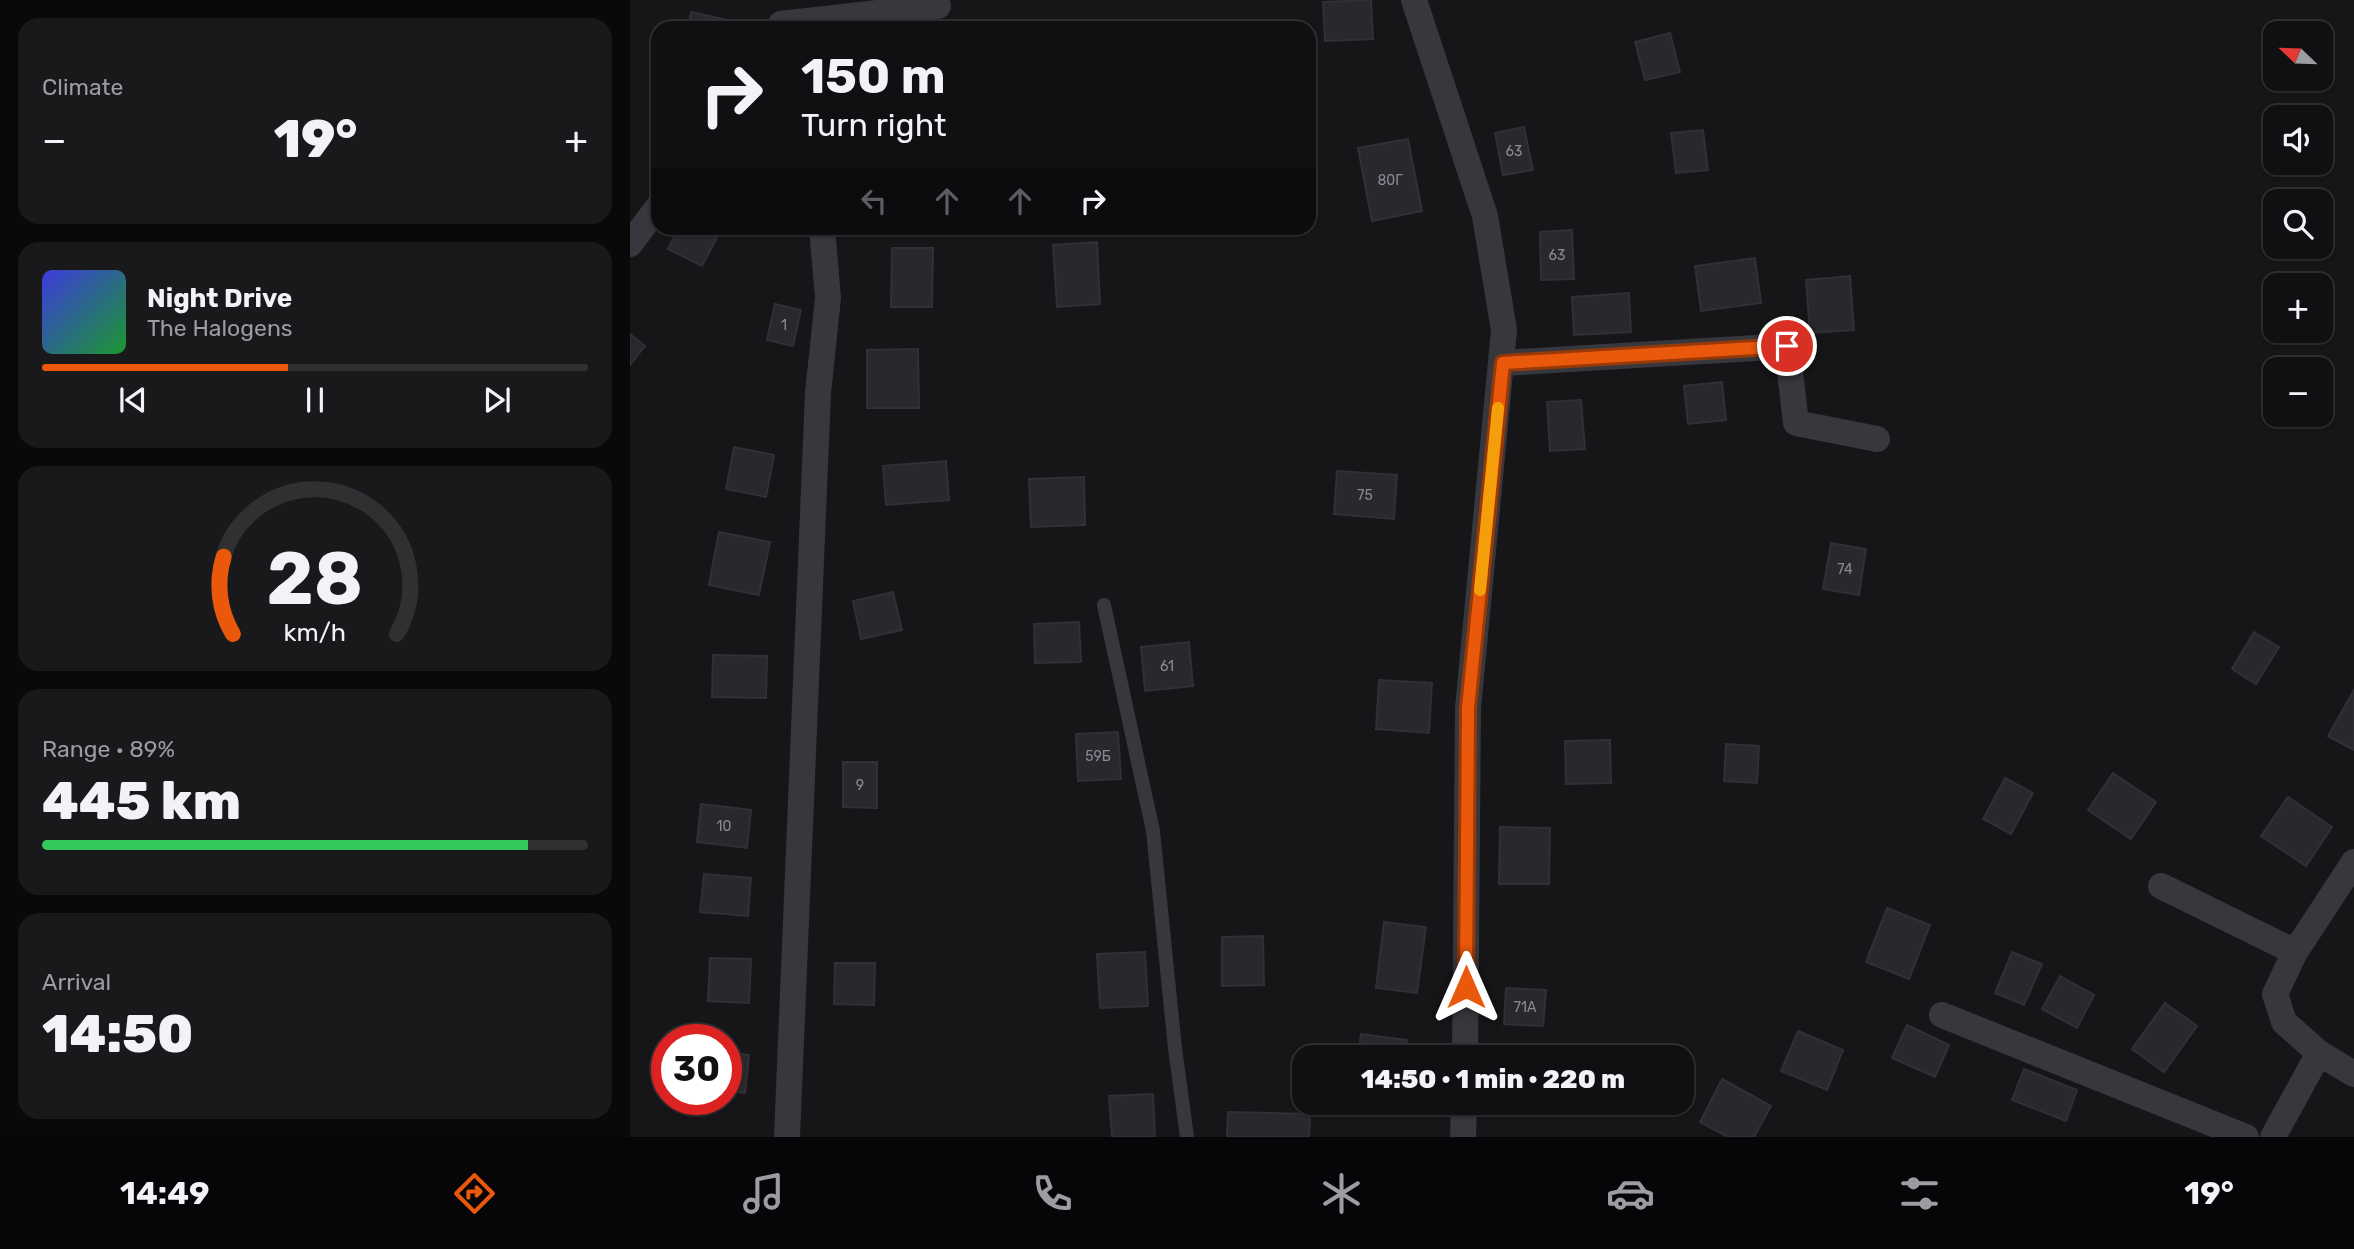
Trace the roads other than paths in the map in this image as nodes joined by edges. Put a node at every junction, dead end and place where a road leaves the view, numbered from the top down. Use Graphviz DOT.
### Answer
graph roads {
  1 [pos="1414,0"];
  2 [pos="938,6"];
  3 [pos="807,21"];
  4 [pos="651,216"];
  5 [pos="823,235"];
  6 [pos="630,244"];
  7 [pos="1503,363"];
  8 [pos="1877,439"];
  9 [pos="1104,605"];
  10 [pos="2354,862"];
  11 [pos="2161,886"];
  12 [pos="2295,952"];
  13 [pos="1942,1014"];
  14 [pos="1465,1045"];
  15 [pos="2319,1053"];
  16 [pos="2354,1074"];
  17 [pos="1464,1115"];
  18 [pos="787,1137"];
  19 [pos="1187,1137"];
  20 [pos="1463,1137"];
  21 [pos="2246,1137"];
  22 [pos="2273,1137"];
  1 -- 7 [label="street"];
  2 -- 3 [label="street"];
  4 -- 6 [label="street"];
  5 -- 18 [label="street"];
  7 -- 8 [label="street"];
  7 -- 14 [label="street"];
  9 -- 19 [label="lane"];
  10 -- 12 [label="street"];
  11 -- 12 [label="street"];
  12 -- 15 [label="street"];
  13 -- 21 [label="street"];
  15 -- 16 [label="street"];
  15 -- 22 [label="street"];
  17 -- 20 [label="street"];
}
